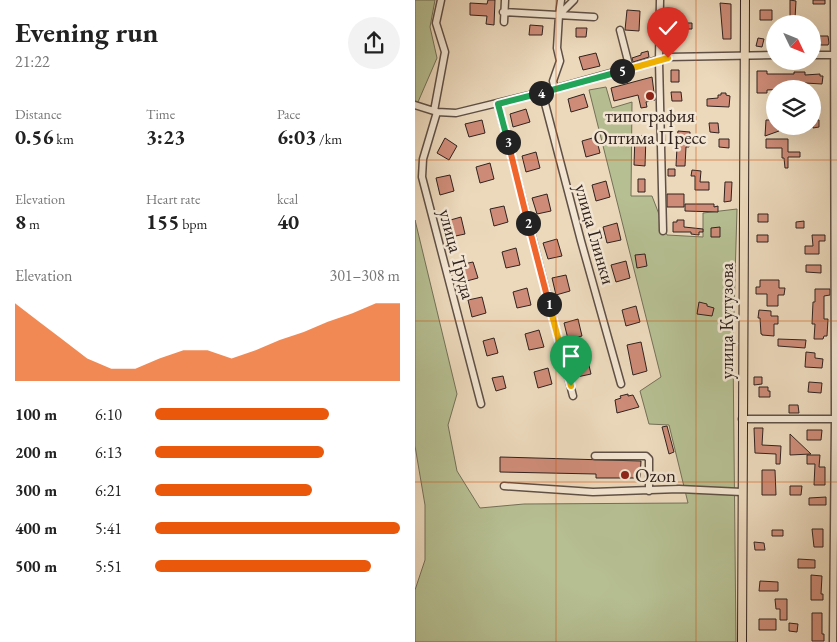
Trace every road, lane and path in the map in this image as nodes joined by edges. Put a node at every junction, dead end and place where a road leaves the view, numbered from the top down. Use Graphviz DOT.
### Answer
graph roads {
  1 [pos="441,0"];
  2 [pos="505,0"];
  3 [pos="561,0"];
  4 [pos="574,0"];
  5 [pos="659,0"];
  6 [pos="745,0"];
  7 [pos="834,0"];
  8 [pos="503,12"];
  9 [pos="559,15"];
  10 [pos="594,17"];
  11 [pos="504,22"];
  12 [pos="619,30"];
  13 [pos="766,55"];
  14 [pos="821,55"];
  15 [pos="835,55"];
  16 [pos="744,56"];
  17 [pos="659,60"];
  18 [pos="630,69"];
  19 [pos="555,89"];
  20 [pos="542,92"];
  21 [pos="498,104"];
  22 [pos="415,105"];
  23 [pos="436,111"];
  24 [pos="663,231"];
  25 [pos="621,384"];
  26 [pos="573,396"];
  27 [pos="481,404"];
  28 [pos="742,419"];
  29 [pos="835,419"];
  30 [pos="595,456"];
  31 [pos="504,486"];
  32 [pos="649,490"];
  33 [pos="742,492"];
  34 [pos="742,642"];
  35 [pos="833,642"];
  1 -- 23 [label="street, улица Труда"];
  2 -- 8 [label="street"];
  3 -- 9 [label="street"];
  4 -- 9 [label="street"];
  5 -- 17 [label="street"];
  6 -- 16 [label="main road, улица Кутузова"];
  7 -- 15 [label="street"];
  8 -- 9 [label="street"];
  8 -- 11 [label="street"];
  9 -- 10 [label="street"];
  9 -- 19 [label="street"];
  12 -- 18 [label="street"];
  13 -- 16 [label="street"];
  14 -- 15 [label="street"];
  15 -- 29 [label="street"];
  16 -- 17 [label="street"];
  16 -- 28 [label="main road, улица Кутузова"];
  17 -- 18 [label="street"];
  17 -- 24 [label="street"];
  18 -- 19 [label="street"];
  19 -- 20 [label="street"];
  20 -- 21 [label="street"];
  20 -- 25 [label="street, улица Глинки"];
  21 -- 23 [label="street"];
  21 -- 26 [label="street"];
  22 -- 23 [label="street"];
  23 -- 27 [label="street, улица Труда"];
  28 -- 29 [label="street"];
  28 -- 33 [label="main road, улица Кутузова"];
  29 -- 35 [label="street"];
  30 -- 32 [label="street"];
  31 -- 32 [label="street"];
  32 -- 33 [label="street"];
  33 -- 34 [label="main road, улица Кутузова"];
}
